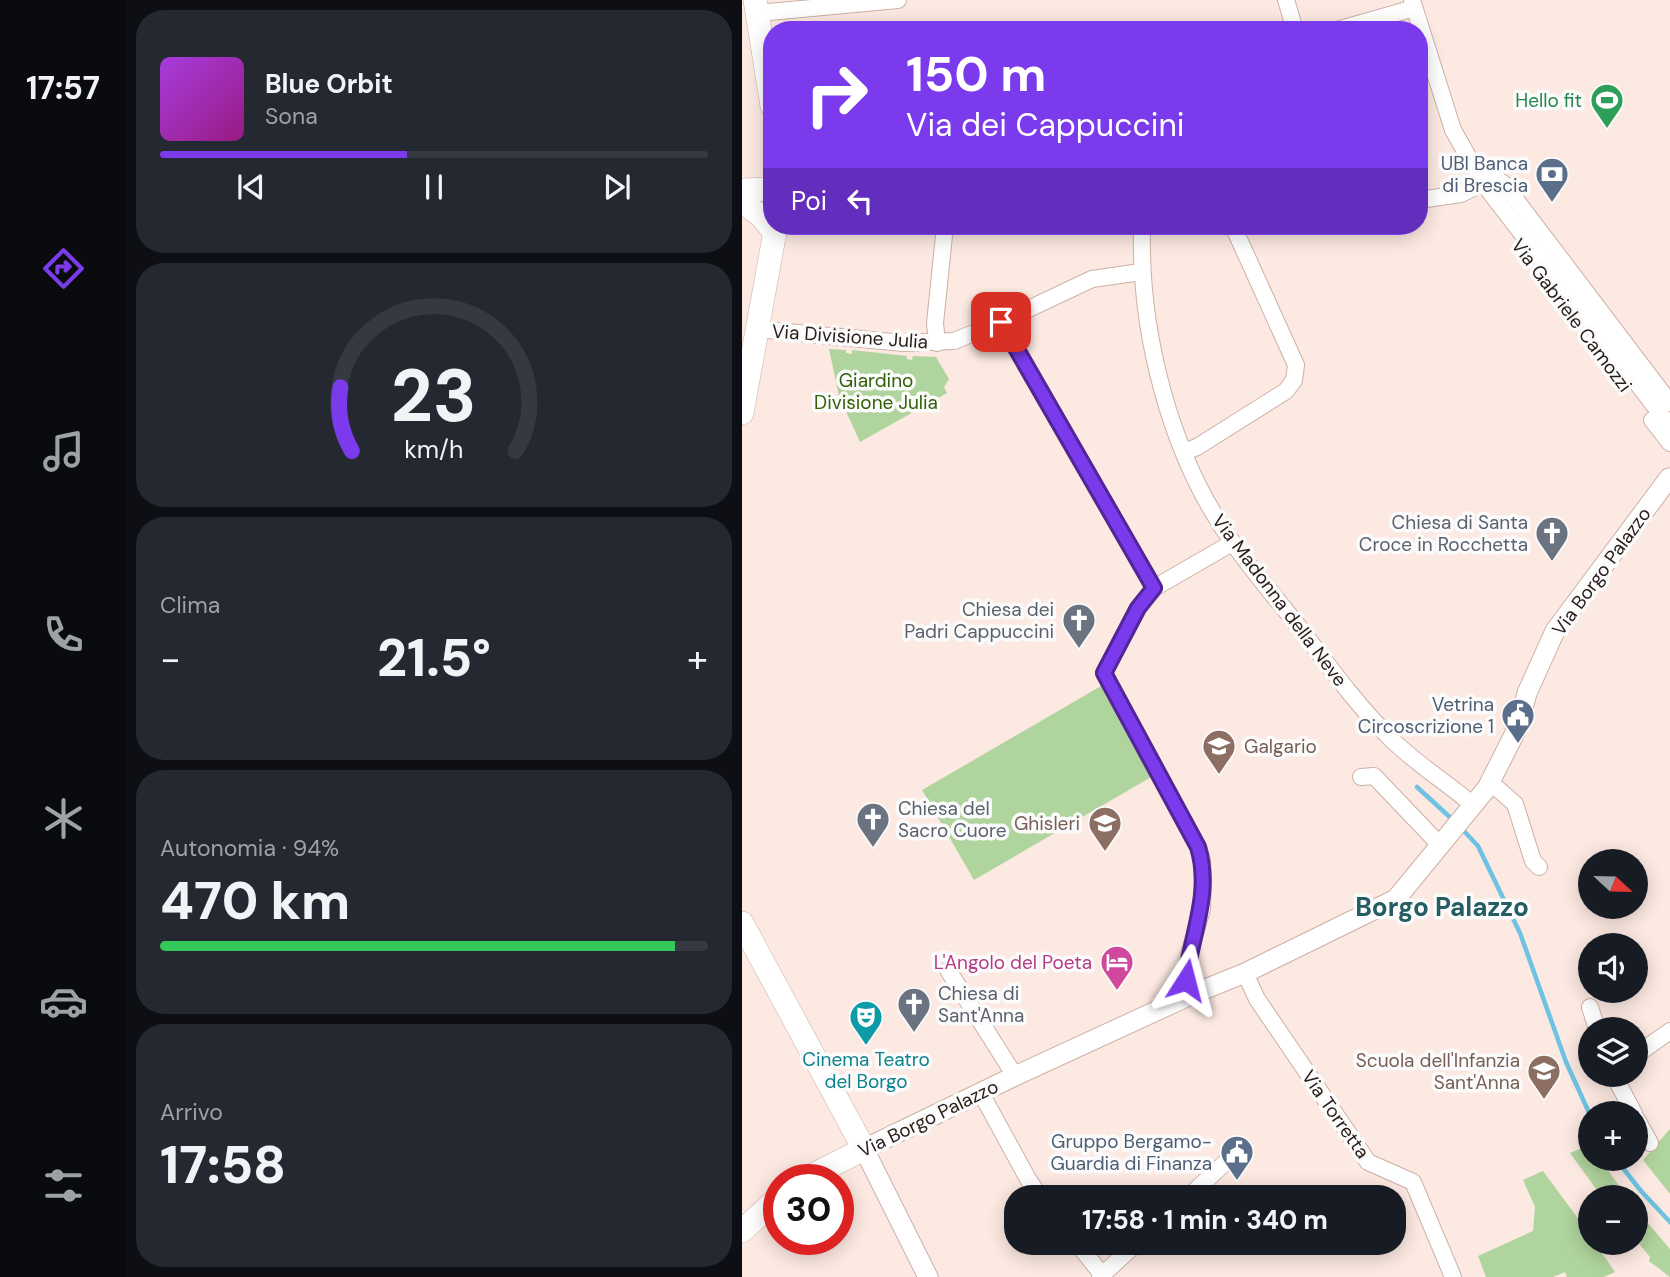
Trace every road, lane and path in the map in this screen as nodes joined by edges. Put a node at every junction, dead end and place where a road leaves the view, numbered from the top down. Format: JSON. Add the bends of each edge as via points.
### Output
{"nodes":[{"id":1,"x":898,"y":0,"type":"edge"},
{"id":2,"x":1286,"y":0,"type":"edge"},
{"id":3,"x":1413,"y":4,"type":"edge"},
{"id":4,"x":757,"y":7,"type":"edge"},
{"id":5,"x":1292,"y":21,"type":"edge"},
{"id":6,"x":1363,"y":21,"type":"edge"},
{"id":7,"x":1418,"y":21,"type":"edge"},
{"id":8,"x":763,"y":47,"type":"edge"},
{"id":9,"x":1428,"y":53,"type":"edge"},
{"id":10,"x":1469,"y":159,"type":"junction"},
{"id":11,"x":1483,"y":183,"type":"junction"},
{"id":12,"x":1504,"y":184,"type":"junction"},
{"id":13,"x":763,"y":189,"type":"edge"},
{"id":14,"x":742,"y":190,"type":"edge"},
{"id":15,"x":1428,"y":199,"type":"edge"},
{"id":16,"x":742,"y":202,"type":"edge"},
{"id":17,"x":763,"y":218,"type":"edge"},
{"id":18,"x":1528,"y":218,"type":"junction"},
{"id":19,"x":774,"y":235,"type":"edge"},
{"id":20,"x":944,"y":235,"type":"edge"},
{"id":21,"x":1142,"y":235,"type":"edge"},
{"id":22,"x":1237,"y":235,"type":"edge"},
{"id":23,"x":1141,"y":272,"type":"junction"},
{"id":24,"x":1001,"y":322,"type":"junction"},
{"id":25,"x":756,"y":329,"type":"junction"},
{"id":26,"x":937,"y":342,"type":"junction"},
{"id":27,"x":1670,"y":403,"type":"edge"},
{"id":28,"x":742,"y":413,"type":"edge"},
{"id":29,"x":1670,"y":426,"type":"edge"},
{"id":30,"x":1670,"y":443,"type":"edge"},
{"id":31,"x":1185,"y":452,"type":"junction"},
{"id":32,"x":1669,"y":477,"type":"edge"},
{"id":33,"x":1232,"y":543,"type":"junction"},
{"id":34,"x":1154,"y":588,"type":"junction"},
{"id":35,"x":1361,"y":777,"type":"dead end"},
{"id":36,"x":1490,"y":782,"type":"junction"},
{"id":37,"x":1471,"y":807,"type":"junction"},
{"id":38,"x":1442,"y":841,"type":"junction"},
{"id":39,"x":1539,"y":867,"type":"dead end"},
{"id":40,"x":742,"y":923,"type":"edge"},
{"id":41,"x":948,"y":970,"type":"dead end"},
{"id":42,"x":1245,"y":974,"type":"junction"},
{"id":43,"x":1193,"y":994,"type":"junction"},
{"id":44,"x":1590,"y":1007,"type":"dead end"},
{"id":45,"x":1593,"y":1017,"type":"edge"},
{"id":46,"x":1670,"y":1031,"type":"edge"},
{"id":47,"x":1648,"y":1047,"type":"edge"},
{"id":48,"x":1015,"y":1076,"type":"junction"},
{"id":49,"x":981,"y":1093,"type":"junction"},
{"id":50,"x":1648,"y":1139,"type":"edge"},
{"id":51,"x":1650,"y":1143,"type":"dead end"},
{"id":52,"x":864,"y":1149,"type":"junction"},
{"id":53,"x":1240,"y":1150,"type":"dead end"},
{"id":54,"x":834,"y":1164,"type":"edge"},
{"id":55,"x":1032,"y":1185,"type":"edge"},
{"id":56,"x":1201,"y":1185,"type":"edge"},
{"id":57,"x":763,"y":1212,"type":"edge"},
{"id":58,"x":742,"y":1231,"type":"edge"},
{"id":59,"x":1086,"y":1255,"type":"edge"},
{"id":60,"x":1124,"y":1255,"type":"edge"},
{"id":61,"x":1102,"y":1276,"type":"edge"},
{"id":62,"x":928,"y":1277,"type":"edge"},
{"id":63,"x":1453,"y":1277,"type":"edge"}],
"edges":[{"from":1,"to":4,"type":"street"},
{"from":2,"to":5,"type":"street"},
{"from":3,"to":6,"type":"street"},
{"from":3,"to":7,"type":"street","name":"Via Gabriele Camozzi"},
{"from":4,"to":8,"type":"main road"},
{"from":9,"to":10,"type":"street","name":"Via Gabriele Camozzi","via":[[1453,130]]},
{"from":10,"to":11,"type":"street","name":"Via Gabriele Camozzi"},
{"from":10,"to":12,"type":"street","name":"Via Gabriele Camozzi"},
{"from":11,"to":12,"type":"street"},
{"from":11,"to":15,"type":"street","via":[[1461,194]]},
{"from":11,"to":18,"type":"street","name":"Via Gabriele Camozzi"},
{"from":11,"to":30,"type":"street","name":"Via Gabriele Camozzi","via":[[1487,203]]},
{"from":12,"to":18,"type":"street","name":"Via Gabriele Camozzi"},
{"from":13,"to":14,"type":"main road"},
{"from":16,"to":17,"type":"main road"},
{"from":18,"to":27,"type":"street","name":"Via Gabriele Camozzi"},
{"from":18,"to":29,"type":"street","name":"Via Gabriele Camozzi"},
{"from":19,"to":25,"type":"main road"},
{"from":20,"to":26,"type":"street"},
{"from":21,"to":23,"type":"street","name":"Via Madonna della Neve"},
{"from":22,"to":31,"type":"street","via":[[1296,365],[1294,380],[1286,391]]},
{"from":23,"to":24,"type":"street","name":"Via Divisione Julia","via":[[1092,279]]},
{"from":23,"to":31,"type":"street","name":"Via Madonna della Neve","via":[[1157,374]]},
{"from":24,"to":26,"type":"street","name":"Via Divisione Julia","via":[[954,341]]},
{"from":24,"to":34,"type":"street"},
{"from":25,"to":26,"type":"street","name":"Via Divisione Julia"},
{"from":25,"to":28,"type":"main road"},
{"from":31,"to":33,"type":"street","name":"Via Madonna della Neve"},
{"from":32,"to":36,"type":"street","name":"Via Borgo Palazzo","via":[[1555,631],[1527,693],[1514,736]]},
{"from":33,"to":34,"type":"street"},
{"from":33,"to":37,"type":"street","name":"Via Madonna della Neve","via":[[1390,739]]},
{"from":34,"to":43,"type":"street","via":[[1138,608],[1104,673],[1202,860],[1202,909],[1186,980]]},
{"from":35,"to":38,"type":"street","via":[[1374,776]]},
{"from":36,"to":37,"type":"street","name":"Via Borgo Palazzo"},
{"from":36,"to":39,"type":"street","via":[[1516,804],[1533,861]]},
{"from":37,"to":38,"type":"street","name":"Via Borgo Palazzo"},
{"from":38,"to":42,"type":"street","name":"Via Borgo Palazzo","via":[[1396,899]]},
{"from":40,"to":52,"type":"main road"},
{"from":41,"to":48,"type":"street","name":"Via Borgo Palazzo"},
{"from":42,"to":43,"type":"street","name":"Via Borgo Palazzo"},
{"from":42,"to":63,"type":"street","name":"Via Torretta","via":[[1257,999],[1368,1162],[1413,1182]]},
{"from":43,"to":48,"type":"street","name":"Via Borgo Palazzo"},
{"from":44,"to":45,"type":"street"},
{"from":46,"to":47,"type":"street"},
{"from":48,"to":49,"type":"street","name":"Via Borgo Palazzo"},
{"from":49,"to":52,"type":"street","name":"Via Borgo Palazzo"},
{"from":49,"to":55,"type":"street"},
{"from":50,"to":51,"type":"street"},
{"from":52,"to":54,"type":"main road","name":"Via Borgo Palazzo"},
{"from":52,"to":62,"type":"street"},
{"from":53,"to":56,"type":"street"},
{"from":57,"to":58,"type":"main road"},
{"from":59,"to":61,"type":"street"},
{"from":60,"to":61,"type":"street"}]}
